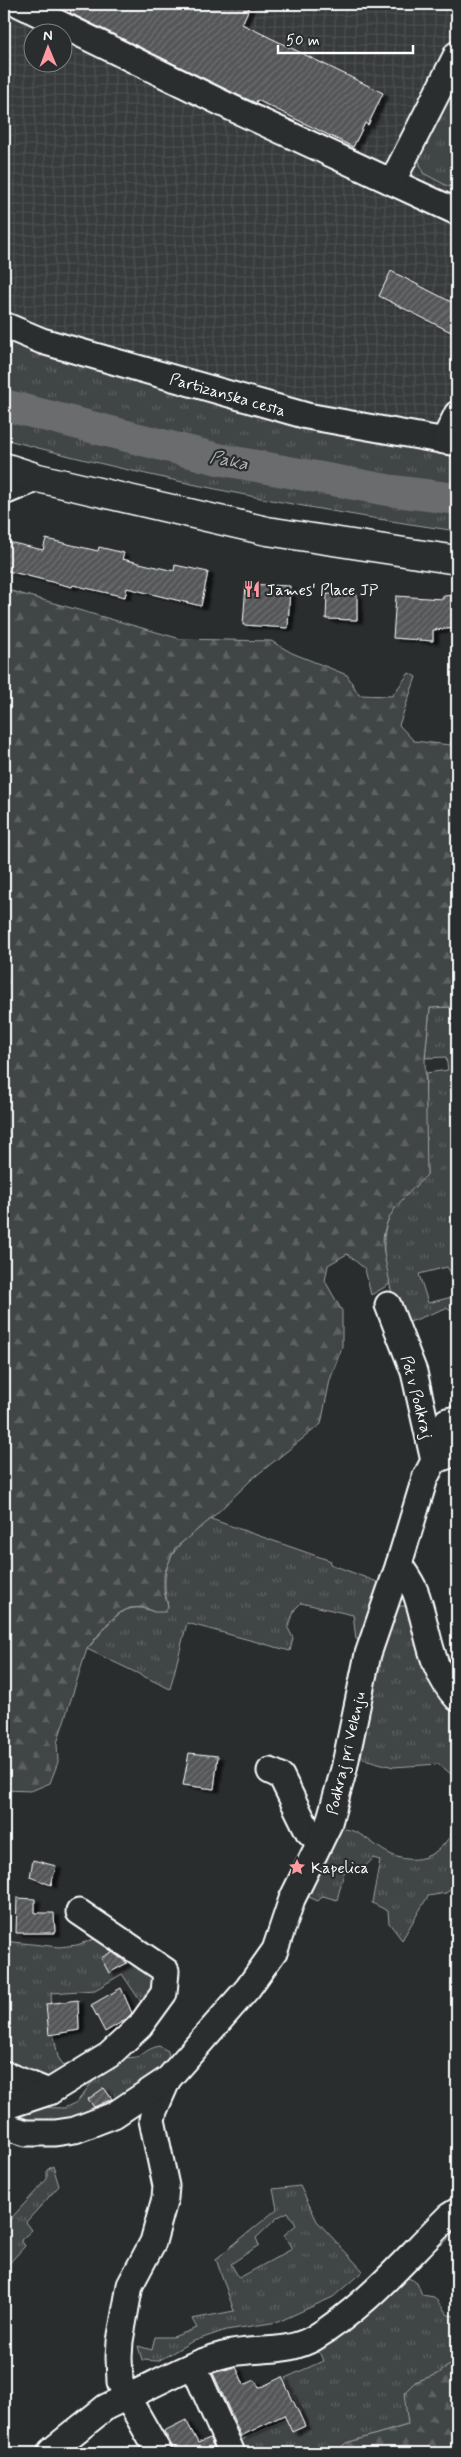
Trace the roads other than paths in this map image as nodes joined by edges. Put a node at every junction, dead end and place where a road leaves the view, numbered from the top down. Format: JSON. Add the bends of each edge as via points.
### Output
{"nodes":[{"id":1,"x":19,"y":4,"type":"edge"},
{"id":2,"x":457,"y":54,"type":"edge"},
{"id":3,"x":392,"y":182,"type":"junction"},
{"id":4,"x":457,"y":212,"type":"edge"},
{"id":5,"x":4,"y":325,"type":"edge"},
{"id":6,"x":457,"y":414,"type":"edge"},
{"id":7,"x":450,"y":442,"type":"edge"},
{"id":8,"x":4,"y":468,"type":"edge"},
{"id":9,"x":38,"y":478,"type":"junction"},
{"id":10,"x":4,"y":492,"type":"edge"},
{"id":11,"x":457,"y":560,"type":"edge"},
{"id":12,"x":388,"y":1305,"type":"dead end"},
{"id":13,"x":457,"y":1420,"type":"edge"},
{"id":14,"x":457,"y":1452,"type":"edge"},
{"id":15,"x":434,"y":1461,"type":"junction"},
{"id":16,"x":399,"y":1564,"type":"junction"},
{"id":17,"x":457,"y":1698,"type":"edge"},
{"id":18,"x":270,"y":1771,"type":"dead end"},
{"id":19,"x":320,"y":1842,"type":"junction"},
{"id":20,"x":79,"y":1912,"type":"dead end"},
{"id":21,"x":4,"y":2074,"type":"edge"},
{"id":22,"x":168,"y":2079,"type":"junction"},
{"id":23,"x":49,"y":2092,"type":"junction"},
{"id":24,"x":4,"y":2107,"type":"edge"},
{"id":25,"x":110,"y":2116,"type":"junction"},
{"id":26,"x":4,"y":2126,"type":"edge"},
{"id":27,"x":153,"y":2129,"type":"junction"},
{"id":28,"x":457,"y":2212,"type":"edge"},
{"id":29,"x":194,"y":2366,"type":"junction"},
{"id":30,"x":127,"y":2397,"type":"junction"},
{"id":31,"x":51,"y":2451,"type":"dead end"},
{"id":32,"x":159,"y":2453,"type":"edge"},
{"id":33,"x":232,"y":2453,"type":"edge"}],
"edges":[{"from":1,"to":3,"type":"street"},
{"from":2,"to":3,"type":"street"},
{"from":3,"to":4,"type":"street"},
{"from":5,"to":7,"type":"street","name":"Partizanska cesta","via":[[42,341],[307,416]]},
{"from":6,"to":7,"type":"street"},
{"from":8,"to":9,"type":"main road"},
{"from":9,"to":10,"type":"street"},
{"from":9,"to":11,"type":"main road","via":[[267,531]]},
{"from":12,"to":15,"type":"street","name":"Pot v Podkraj","via":[[414,1372]]},
{"from":13,"to":15,"type":"street","name":"Podkraj pri Velenju","via":[[447,1421]]},
{"from":14,"to":15,"type":"street"},
{"from":15,"to":16,"type":"street","name":"Podkraj pri Velenju","via":[[425,1478]]},
{"from":16,"to":17,"type":"street","via":[[414,1590],[433,1659],[447,1687]]},
{"from":16,"to":19,"type":"street","name":"Podkraj pri Velenju","via":[[368,1654],[344,1769],[328,1826]]},
{"from":18,"to":19,"type":"street","via":[[281,1776],[308,1831]]},
{"from":19,"to":22,"type":"street","name":"Podkraj pri Velenju","via":[[292,1900],[275,1950],[248,1988]]},
{"from":20,"to":23,"type":"street","via":[[166,1971],[164,1993],[140,2026],[109,2055]]},
{"from":21,"to":23,"type":"street"},
{"from":22,"to":25,"type":"street","name":"Podkraj pri Velenju"},
{"from":22,"to":27,"type":"street","name":"Podkraj pri Velenju","via":[[154,2111]]},
{"from":23,"to":24,"type":"street"},
{"from":25,"to":26,"type":"street","name":"Podkraj pri Velenju","via":[[75,2130],[55,2133],[26,2133]]},
{"from":25,"to":27,"type":"street","via":[[141,2122]]},
{"from":27,"to":30,"type":"street","name":"Podkraj pri Velenju","via":[[166,2186],[165,2198],[153,2242],[130,2285],[119,2357],[120,2382]]},
{"from":28,"to":29,"type":"street","via":[[365,2300],[314,2338],[294,2346],[233,2353]]},
{"from":29,"to":30,"type":"street"},
{"from":29,"to":33,"type":"street"},
{"from":30,"to":31,"type":"street","via":[[106,2407]]},
{"from":30,"to":32,"type":"street","name":"Podkraj pri Velenju"}]}
